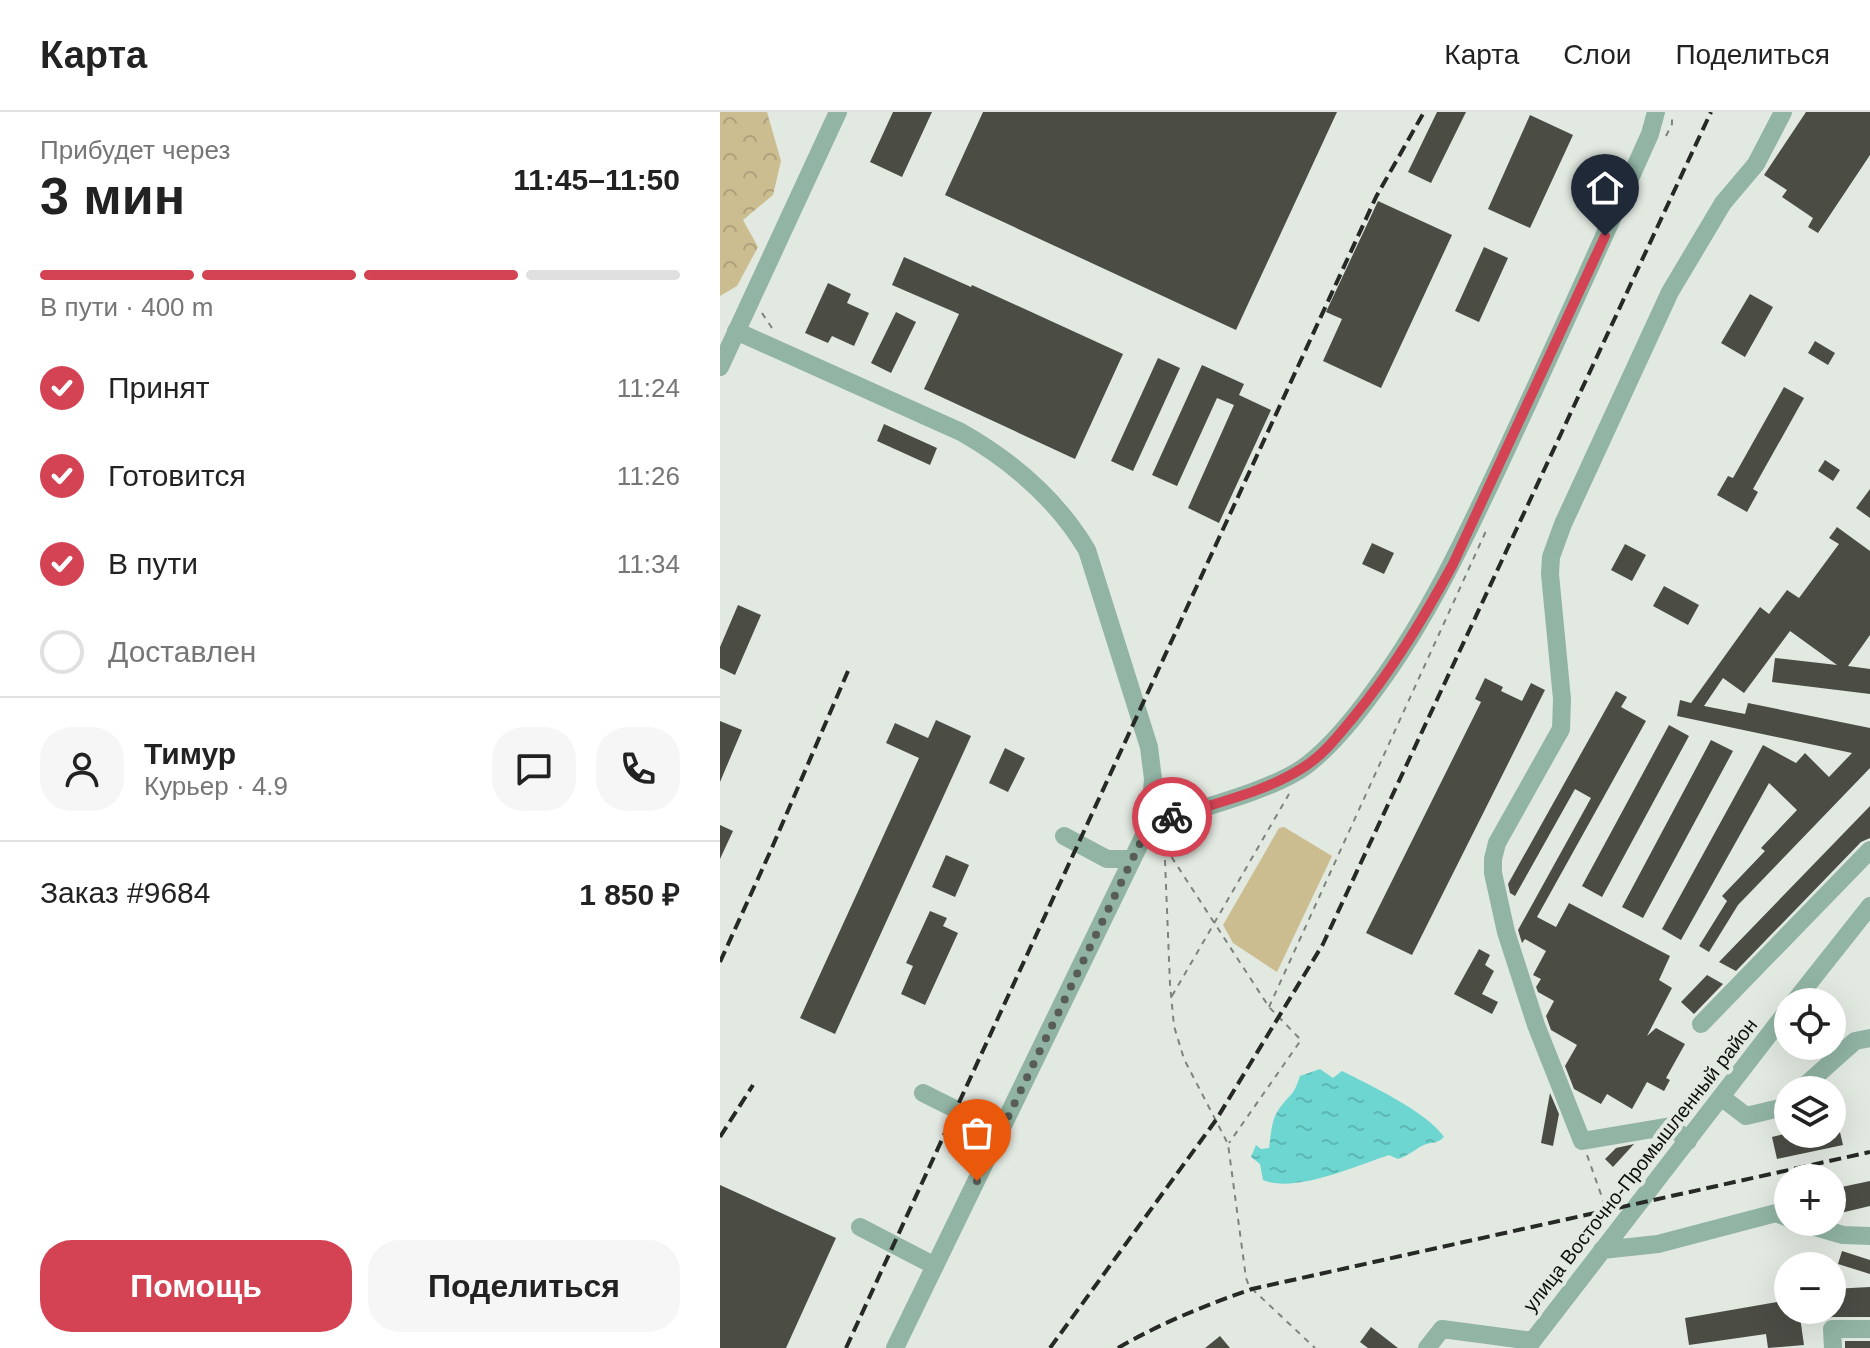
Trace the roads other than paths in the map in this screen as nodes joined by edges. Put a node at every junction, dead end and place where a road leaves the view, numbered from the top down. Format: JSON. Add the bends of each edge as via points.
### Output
{"nodes":[{"id":1,"x":838,"y":112,"type":"edge"},
{"id":2,"x":1656,"y":112,"type":"edge"},
{"id":3,"x":1783,"y":112,"type":"edge"},
{"id":4,"x":736,"y":331,"type":"junction"},
{"id":5,"x":720,"y":367,"type":"edge"},
{"id":6,"x":1156,"y":822,"type":"junction"},
{"id":7,"x":1064,"y":836,"type":"dead end"},
{"id":8,"x":1870,"y":850,"type":"edge"},
{"id":9,"x":1132,"y":859,"type":"junction"},
{"id":10,"x":1870,"y":906,"type":"edge"},
{"id":11,"x":1805,"y":988,"type":"edge"},
{"id":12,"x":1701,"y":1024,"type":"dead end"},
{"id":13,"x":1774,"y":1028,"type":"edge"},
{"id":14,"x":1870,"y":1038,"type":"edge"},
{"id":15,"x":1816,"y":1076,"type":"edge"},
{"id":16,"x":923,"y":1093,"type":"dead end"},
{"id":17,"x":1721,"y":1097,"type":"junction"},
{"id":18,"x":1774,"y":1109,"type":"edge"},
{"id":19,"x":1001,"y":1132,"type":"junction"},
{"id":20,"x":1688,"y":1141,"type":"junction"},
{"id":21,"x":1774,"y":1214,"type":"edge"},
{"id":22,"x":860,"y":1227,"type":"dead end"},
{"id":23,"x":1846,"y":1235,"type":"edge"},
{"id":24,"x":1870,"y":1236,"type":"edge"},
{"id":25,"x":1602,"y":1250,"type":"junction"},
{"id":26,"x":935,"y":1266,"type":"junction"},
{"id":27,"x":1870,"y":1329,"type":"edge"},
{"id":28,"x":1529,"y":1345,"type":"edge"},
{"id":29,"x":895,"y":1348,"type":"edge"},
{"id":30,"x":1427,"y":1348,"type":"edge"},
{"id":31,"x":1833,"y":1348,"type":"edge"}],
"edges":[{"from":1,"to":4,"type":"street"},
{"from":2,"to":6,"type":"street","via":[[1571,312],[1453,564],[1396,662],[1337,738],[1306,766],[1272,784]]},
{"from":3,"to":20,"type":"street","via":[[1756,164],[1723,203],[1670,292],[1563,524],[1550,574],[1561,729],[1493,859],[1506,932],[1582,1141],[1671,1126]]},
{"from":4,"to":5,"type":"street"},
{"from":4,"to":6,"type":"street","via":[[961,432],[1019,472],[1071,523],[1087,550],[1149,747]]},
{"from":6,"to":9,"type":"street"},
{"from":7,"to":9,"type":"street","via":[[1107,859]]},
{"from":8,"to":12,"type":"street"},
{"from":9,"to":19,"type":"street"},
{"from":10,"to":11,"type":"street"},
{"from":13,"to":17,"type":"street","name":"улица Восточно-Промышленный район"},
{"from":14,"to":15,"type":"street","via":[[1855,1041]]},
{"from":16,"to":19,"type":"street"},
{"from":17,"to":18,"type":"street","via":[[1746,1116]]},
{"from":17,"to":20,"type":"street","name":"улица Восточно-Промышленный район"},
{"from":19,"to":26,"type":"street"},
{"from":20,"to":25,"type":"street","name":"улица Восточно-Промышленный район"},
{"from":21,"to":25,"type":"street","via":[[1658,1244]]},
{"from":22,"to":26,"type":"street"},
{"from":23,"to":24,"type":"street"},
{"from":25,"to":28,"type":"street","name":"улица Восточно-Промышленный район"},
{"from":26,"to":29,"type":"street"},
{"from":27,"to":31,"type":"street","via":[[1832,1329]]},
{"from":28,"to":30,"type":"street","via":[[1442,1329]]}]}
